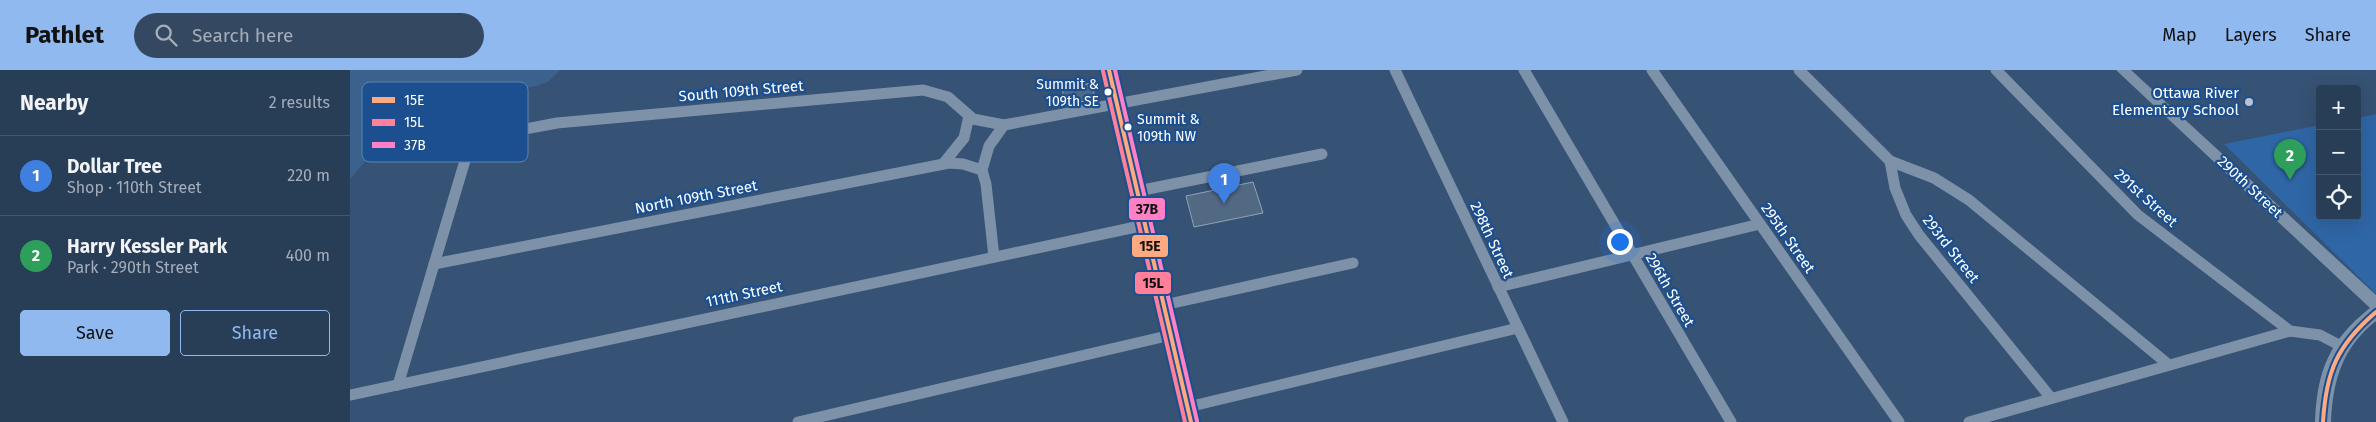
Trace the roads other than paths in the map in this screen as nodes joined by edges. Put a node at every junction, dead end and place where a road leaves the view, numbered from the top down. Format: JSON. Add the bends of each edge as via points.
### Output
{"nodes":[{"id":1,"x":1110,"y":70,"type":"edge"},
{"id":2,"x":1297,"y":70,"type":"edge"},
{"id":3,"x":1395,"y":70,"type":"edge"},
{"id":4,"x":1524,"y":70,"type":"edge"},
{"id":5,"x":1652,"y":70,"type":"edge"},
{"id":6,"x":1799,"y":70,"type":"edge"},
{"id":7,"x":1996,"y":70,"type":"edge"},
{"id":8,"x":2123,"y":70,"type":"edge"},
{"id":9,"x":1118,"y":105,"type":"junction"},
{"id":10,"x":969,"y":116,"type":"junction"},
{"id":11,"x":1004,"y":125,"type":"junction"},
{"id":12,"x":528,"y":128,"type":"edge"},
{"id":13,"x":1322,"y":154,"type":"dead end"},
{"id":14,"x":1890,"y":161,"type":"junction"},
{"id":15,"x":465,"y":162,"type":"edge"},
{"id":16,"x":943,"y":164,"type":"junction"},
{"id":17,"x":982,"y":170,"type":"junction"},
{"id":18,"x":1138,"y":191,"type":"junction"},
{"id":19,"x":1760,"y":224,"type":"junction"},
{"id":20,"x":1145,"y":225,"type":"junction"},
{"id":21,"x":1632,"y":255,"type":"junction"},
{"id":22,"x":994,"y":257,"type":"junction"},
{"id":23,"x":1353,"y":263,"type":"dead end"},
{"id":24,"x":434,"y":264,"type":"junction"},
{"id":25,"x":1498,"y":287,"type":"junction"},
{"id":26,"x":2376,"y":304,"type":"edge"},
{"id":27,"x":1164,"y":305,"type":"junction"},
{"id":28,"x":2376,"y":312,"type":"edge"},
{"id":29,"x":1518,"y":328,"type":"junction"},
{"id":30,"x":2290,"y":331,"type":"junction"},
{"id":31,"x":1171,"y":335,"type":"junction"},
{"id":32,"x":2341,"y":346,"type":"junction"},
{"id":33,"x":2169,"y":366,"type":"junction"},
{"id":34,"x":398,"y":385,"type":"junction"},
{"id":35,"x":350,"y":395,"type":"edge"},
{"id":36,"x":2051,"y":398,"type":"junction"},
{"id":37,"x":1190,"y":415,"type":"edge"},
{"id":38,"x":798,"y":422,"type":"edge"},
{"id":39,"x":1563,"y":422,"type":"edge"},
{"id":40,"x":1731,"y":422,"type":"edge"},
{"id":41,"x":1899,"y":422,"type":"edge"},
{"id":42,"x":1969,"y":422,"type":"edge"},
{"id":43,"x":2323,"y":422,"type":"edge"}],
"edges":[{"from":1,"to":9,"type":"main road"},
{"from":2,"to":9,"type":"street","name":"South 109th Street"},
{"from":3,"to":25,"type":"street","name":"298th Street"},
{"from":4,"to":21,"type":"street","name":"296th Street"},
{"from":5,"to":19,"type":"street","name":"295th Street"},
{"from":6,"to":14,"type":"street"},
{"from":7,"to":30,"type":"street","name":"291st Street","via":[[2138,215]]},
{"from":8,"to":26,"type":"street","name":"290th Street"},
{"from":9,"to":11,"type":"street","name":"South 109th Street"},
{"from":9,"to":18,"type":"main road"},
{"from":10,"to":11,"type":"street","name":"South 109th Street","via":[[973,120]]},
{"from":10,"to":12,"type":"street","name":"South 109th Street","via":[[948,98],[923,90],[557,123]]},
{"from":10,"to":16,"type":"street","via":[[964,138]]},
{"from":11,"to":17,"type":"street","via":[[988,146]]},
{"from":13,"to":18,"type":"street"},
{"from":14,"to":33,"type":"street","via":[[1934,178],[1969,200]]},
{"from":14,"to":36,"type":"street","name":"293rd Street","via":[[1895,188],[1906,216]]},
{"from":15,"to":24,"type":"street"},
{"from":16,"to":17,"type":"street","name":"North 109th Street","via":[[963,164]]},
{"from":16,"to":24,"type":"street","name":"North 109th Street"},
{"from":17,"to":22,"type":"street"},
{"from":18,"to":20,"type":"main road"},
{"from":19,"to":21,"type":"street"},
{"from":19,"to":41,"type":"street","name":"295th Street"},
{"from":20,"to":22,"type":"street","name":"111th Street"},
{"from":20,"to":27,"type":"main road"},
{"from":21,"to":25,"type":"street"},
{"from":21,"to":40,"type":"street","name":"296th Street"},
{"from":22,"to":34,"type":"street","name":"111th Street"},
{"from":23,"to":27,"type":"street"},
{"from":24,"to":34,"type":"street"},
{"from":25,"to":29,"type":"street","name":"298th Street"},
{"from":27,"to":31,"type":"main road"},
{"from":28,"to":32,"type":"street"},
{"from":29,"to":37,"type":"street"},
{"from":29,"to":39,"type":"street","name":"298th Street"},
{"from":30,"to":32,"type":"street","via":[[2320,336]]},
{"from":30,"to":33,"type":"street"},
{"from":31,"to":37,"type":"main road"},
{"from":31,"to":38,"type":"street"},
{"from":32,"to":43,"type":"street","via":[[2325,382]]},
{"from":33,"to":36,"type":"street"},
{"from":34,"to":35,"type":"street","name":"111th Street"},
{"from":36,"to":42,"type":"street"}]}
